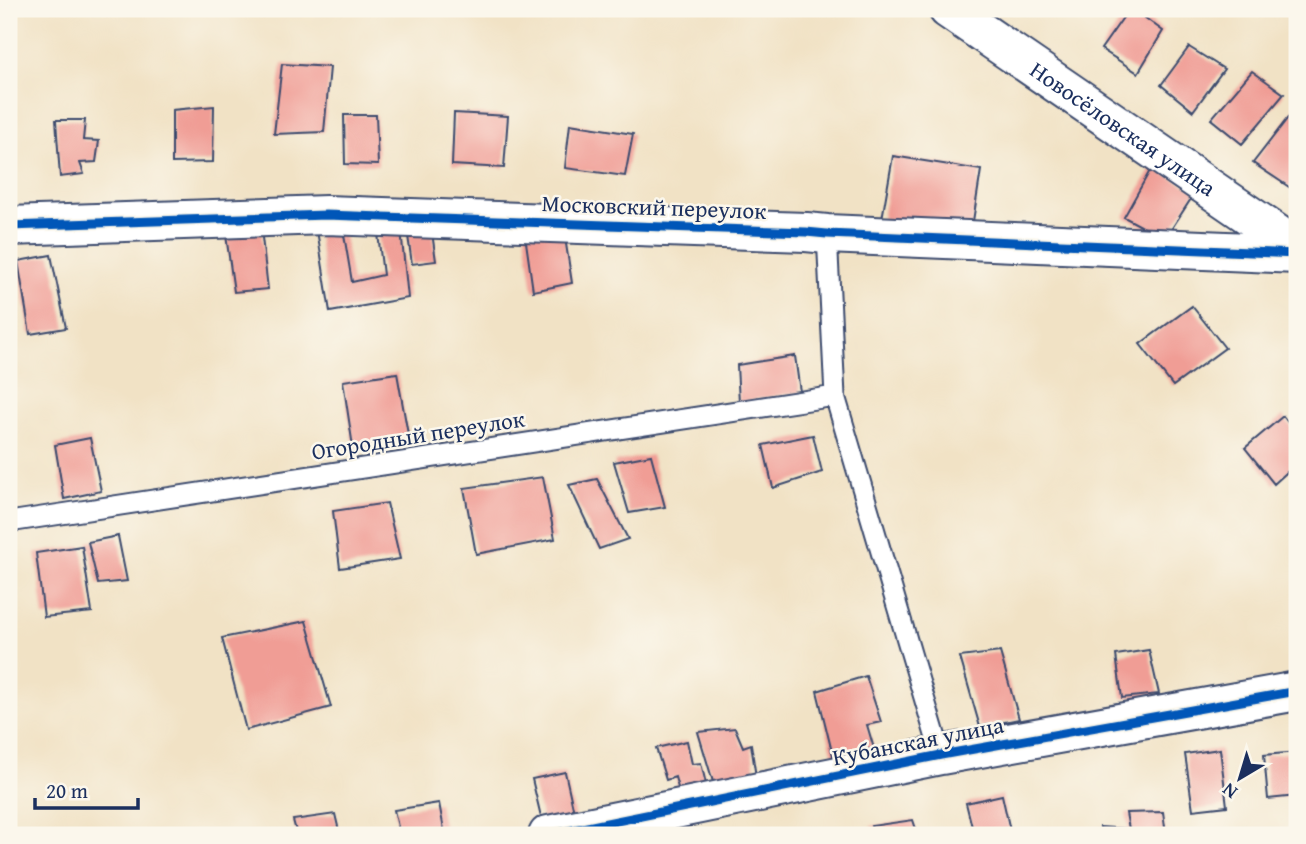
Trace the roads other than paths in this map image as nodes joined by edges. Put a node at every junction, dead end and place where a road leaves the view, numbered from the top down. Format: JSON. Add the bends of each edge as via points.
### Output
{"nodes":[{"id":1,"x":948,"y":9,"type":"edge"},
{"id":2,"x":9,"y":226,"type":"edge"},
{"id":3,"x":827,"y":234,"type":"junction"},
{"id":4,"x":1297,"y":248,"type":"edge"},
{"id":5,"x":1297,"y":254,"type":"edge"},
{"id":6,"x":835,"y":396,"type":"junction"},
{"id":7,"x":9,"y":522,"type":"edge"},
{"id":8,"x":1297,"y":691,"type":"edge"},
{"id":9,"x":941,"y":755,"type":"junction"},
{"id":10,"x":548,"y":835,"type":"edge"}],
"edges":[{"from":1,"to":4,"type":"street","name":"Новосёловская улица"},
{"from":2,"to":3,"type":"street","name":"Московский переулок","via":[[326,215]]},
{"from":3,"to":5,"type":"street","name":"Московский переулок"},
{"from":3,"to":6,"type":"lane"},
{"from":6,"to":7,"type":"lane","name":"Огородный переулок"},
{"from":6,"to":9,"type":"lane"},
{"from":8,"to":9,"type":"street","name":"Кубанская улица"},
{"from":9,"to":10,"type":"street","name":"Кубанская улица"}]}
